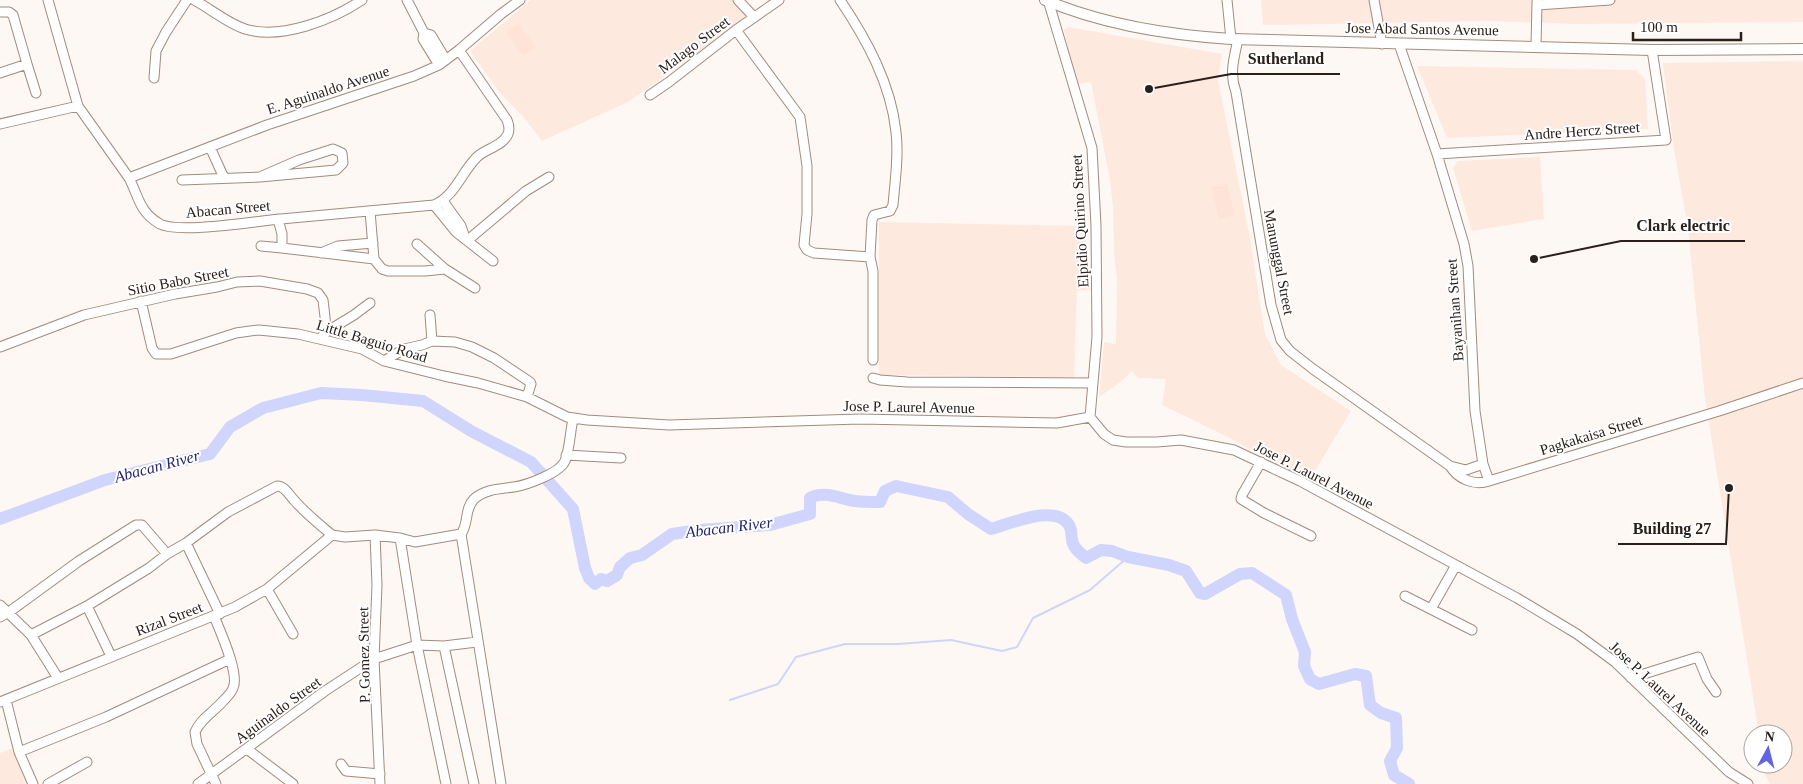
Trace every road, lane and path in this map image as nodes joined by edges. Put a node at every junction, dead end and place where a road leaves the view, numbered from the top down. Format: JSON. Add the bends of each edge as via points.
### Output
{"nodes":[{"id":1,"x":48,"y":0,"type":"edge"},
{"id":2,"x":187,"y":0,"type":"edge"},
{"id":3,"x":194,"y":0,"type":"edge"},
{"id":4,"x":362,"y":0,"type":"edge"},
{"id":5,"x":407,"y":0,"type":"edge"},
{"id":6,"x":520,"y":0,"type":"edge"},
{"id":7,"x":738,"y":0,"type":"edge"},
{"id":8,"x":779,"y":0,"type":"edge"},
{"id":9,"x":840,"y":0,"type":"edge"},
{"id":10,"x":1047,"y":0,"type":"edge"},
{"id":11,"x":1227,"y":0,"type":"edge"},
{"id":12,"x":1374,"y":0,"type":"edge"},
{"id":13,"x":1610,"y":0,"type":"edge"},
{"id":14,"x":1537,"y":3,"type":"edge"},
{"id":15,"x":0,"y":12,"type":"edge"},
{"id":16,"x":754,"y":17,"type":"junction"},
{"id":17,"x":736,"y":30,"type":"junction"},
{"id":18,"x":1234,"y":39,"type":"junction"},
{"id":19,"x":1382,"y":44,"type":"junction"},
{"id":20,"x":1400,"y":44,"type":"junction"},
{"id":21,"x":1536,"y":46,"type":"junction"},
{"id":22,"x":1803,"y":49,"type":"edge"},
{"id":23,"x":459,"y":50,"type":"junction"},
{"id":24,"x":1652,"y":50,"type":"junction"},
{"id":25,"x":442,"y":62,"type":"junction"},
{"id":26,"x":27,"y":64,"type":"junction"},
{"id":27,"x":0,"y":73,"type":"edge"},
{"id":28,"x":154,"y":78,"type":"dead end"},
{"id":29,"x":36,"y":93,"type":"dead end"},
{"id":30,"x":650,"y":95,"type":"dead end"},
{"id":31,"x":78,"y":106,"type":"junction"},
{"id":32,"x":0,"y":124,"type":"edge"},
{"id":33,"x":210,"y":147,"type":"junction"},
{"id":34,"x":1437,"y":154,"type":"junction"},
{"id":35,"x":299,"y":160,"type":"junction"},
{"id":36,"x":305,"y":174,"type":"junction"},
{"id":37,"x":549,"y":176,"type":"dead end"},
{"id":38,"x":260,"y":177,"type":"junction"},
{"id":39,"x":129,"y":178,"type":"junction"},
{"id":40,"x":224,"y":178,"type":"junction"},
{"id":41,"x":182,"y":180,"type":"dead end"},
{"id":42,"x":443,"y":201,"type":"junction"},
{"id":43,"x":434,"y":205,"type":"junction"},
{"id":44,"x":370,"y":211,"type":"junction"},
{"id":45,"x":278,"y":219,"type":"junction"},
{"id":46,"x":466,"y":239,"type":"junction"},
{"id":47,"x":373,"y":243,"type":"junction"},
{"id":48,"x":417,"y":244,"type":"dead end"},
{"id":49,"x":261,"y":246,"type":"dead end"},
{"id":50,"x":282,"y":248,"type":"junction"},
{"id":51,"x":321,"y":253,"type":"junction"},
{"id":52,"x":870,"y":257,"type":"junction"},
{"id":53,"x":374,"y":259,"type":"junction"},
{"id":54,"x":493,"y":261,"type":"dead end"},
{"id":55,"x":445,"y":269,"type":"junction"},
{"id":56,"x":475,"y":288,"type":"dead end"},
{"id":57,"x":141,"y":301,"type":"junction"},
{"id":58,"x":370,"y":303,"type":"dead end"},
{"id":59,"x":430,"y":315,"type":"dead end"},
{"id":60,"x":323,"y":335,"type":"junction"},
{"id":61,"x":432,"y":341,"type":"junction"},
{"id":62,"x":0,"y":347,"type":"edge"},
{"id":63,"x":874,"y":360,"type":"dead end"},
{"id":64,"x":384,"y":361,"type":"junction"},
{"id":65,"x":872,"y":378,"type":"dead end"},
{"id":66,"x":1093,"y":383,"type":"junction"},
{"id":67,"x":1803,"y":383,"type":"edge"},
{"id":68,"x":527,"y":397,"type":"junction"},
{"id":69,"x":1090,"y":417,"type":"junction"},
{"id":70,"x":573,"y":419,"type":"junction"},
{"id":71,"x":566,"y":455,"type":"junction"},
{"id":72,"x":621,"y":458,"type":"dead end"},
{"id":73,"x":1261,"y":462,"type":"junction"},
{"id":74,"x":1483,"y":464,"type":"junction"},
{"id":75,"x":1450,"y":466,"type":"junction"},
{"id":76,"x":1466,"y":470,"type":"junction"},
{"id":77,"x":1468,"y":481,"type":"junction"},
{"id":78,"x":1489,"y":481,"type":"junction"},
{"id":79,"x":461,"y":534,"type":"junction"},
{"id":80,"x":332,"y":535,"type":"junction"},
{"id":81,"x":375,"y":535,"type":"junction"},
{"id":82,"x":1312,"y":536,"type":"dead end"},
{"id":83,"x":400,"y":538,"type":"junction"},
{"id":84,"x":186,"y":543,"type":"junction"},
{"id":85,"x":167,"y":554,"type":"junction"},
{"id":86,"x":1456,"y":565,"type":"junction"},
{"id":87,"x":268,"y":589,"type":"junction"},
{"id":88,"x":1405,"y":596,"type":"dead end"},
{"id":89,"x":0,"y":605,"type":"edge"},
{"id":90,"x":87,"y":606,"type":"junction"},
{"id":91,"x":1432,"y":609,"type":"junction"},
{"id":92,"x":9,"y":612,"type":"junction"},
{"id":93,"x":217,"y":615,"type":"junction"},
{"id":94,"x":0,"y":617,"type":"edge"},
{"id":95,"x":1472,"y":630,"type":"dead end"},
{"id":96,"x":293,"y":634,"type":"dead end"},
{"id":97,"x":31,"y":635,"type":"junction"},
{"id":98,"x":477,"y":642,"type":"junction"},
{"id":99,"x":418,"y":645,"type":"junction"},
{"id":100,"x":444,"y":646,"type":"junction"},
{"id":101,"x":111,"y":656,"type":"junction"},
{"id":102,"x":230,"y":659,"type":"junction"},
{"id":103,"x":374,"y":659,"type":"junction"},
{"id":104,"x":58,"y":678,"type":"junction"},
{"id":105,"x":1631,"y":678,"type":"junction"},
{"id":106,"x":1716,"y":692,"type":"dead end"},
{"id":107,"x":3,"y":701,"type":"edge"},
{"id":108,"x":247,"y":749,"type":"junction"},
{"id":109,"x":20,"y":752,"type":"junction"},
{"id":110,"x":87,"y":762,"type":"dead end"},
{"id":111,"x":342,"y":764,"type":"dead end"},
{"id":112,"x":380,"y":774,"type":"junction"},
{"id":113,"x":212,"y":775,"type":"junction"},
{"id":114,"x":33,"y":784,"type":"edge"},
{"id":115,"x":48,"y":784,"type":"edge"},
{"id":116,"x":198,"y":784,"type":"edge"},
{"id":117,"x":216,"y":784,"type":"edge"},
{"id":118,"x":293,"y":784,"type":"edge"},
{"id":119,"x":380,"y":784,"type":"edge"},
{"id":120,"x":446,"y":784,"type":"edge"},
{"id":121,"x":474,"y":784,"type":"edge"},
{"id":122,"x":501,"y":784,"type":"edge"},
{"id":123,"x":1748,"y":784,"type":"edge"}],
"edges":[{"from":1,"to":31,"type":"street","name":"Abacan Street"},
{"from":2,"to":28,"type":"street","via":[[156,51]]},
{"from":3,"to":4,"type":"street","via":[[244,28],[257,31],[306,26]]},
{"from":5,"to":25,"type":"street","via":[[424,33],[423,39]]},
{"from":6,"to":23,"type":"street","name":"E. Aguinaldo Avenue"},
{"from":7,"to":16,"type":"street"},
{"from":8,"to":16,"type":"street","name":"Malago Street"},
{"from":9,"to":52,"type":"street","via":[[860,28],[875,58],[888,93],[896,132],[893,205],[890,211],[874,215]]},
{"from":10,"to":18,"type":"main road","name":"Jose Abad Santos Avenue","via":[[1123,25]]},
{"from":10,"to":66,"type":"street","name":"Elpidio Quirino Street","via":[[1092,148],[1098,300]]},
{"from":11,"to":18,"type":"street","name":"Manunggal Street"},
{"from":12,"to":19,"type":"street"},
{"from":13,"to":14,"type":"street"},
{"from":14,"to":21,"type":"street"},
{"from":15,"to":26,"type":"street","via":[[13,15]]},
{"from":16,"to":17,"type":"street","name":"Malago Street"},
{"from":17,"to":30,"type":"street","name":"Malago Street"},
{"from":17,"to":52,"type":"street","via":[[800,117],[807,166],[804,245],[814,253]]},
{"from":18,"to":19,"type":"main road","name":"Jose Abad Santos Avenue"},
{"from":18,"to":75,"type":"street","name":"Manunggal Street","via":[[1232,81],[1271,305],[1281,340],[1313,369]]},
{"from":19,"to":20,"type":"main road","name":"Jose Abad Santos Avenue"},
{"from":20,"to":21,"type":"main road","name":"Jose Abad Santos Avenue"},
{"from":20,"to":34,"type":"street","name":"Bayanihan Street"},
{"from":21,"to":24,"type":"main road","name":"Jose Abad Santos Avenue"},
{"from":22,"to":24,"type":"main road","name":"Jose Abad Santos Avenue"},
{"from":23,"to":25,"type":"street","name":"E. Aguinaldo Avenue"},
{"from":23,"to":42,"type":"street","name":"Abacan Street","via":[[510,126],[504,141],[479,155]]},
{"from":24,"to":34,"type":"street","name":"Andre Hercz Street","via":[[1666,140]]},
{"from":25,"to":33,"type":"street","name":"E. Aguinaldo Avenue","via":[[406,79]]},
{"from":26,"to":27,"type":"street"},
{"from":26,"to":29,"type":"street"},
{"from":31,"to":32,"type":"street"},
{"from":31,"to":39,"type":"street","name":"Abacan Street"},
{"from":33,"to":39,"type":"street","name":"E. Aguinaldo Avenue"},
{"from":33,"to":40,"type":"street"},
{"from":34,"to":74,"type":"street","name":"Bayanihan Street","via":[[1468,266],[1475,411]]},
{"from":35,"to":36,"type":"street"},
{"from":35,"to":36,"type":"street","via":[[333,149],[343,156],[344,163],[336,170]]},
{"from":35,"to":38,"type":"street"},
{"from":36,"to":38,"type":"street"},
{"from":37,"to":46,"type":"street"},
{"from":38,"to":40,"type":"street"},
{"from":39,"to":45,"type":"street","name":"Abacan Street","via":[[147,216],[162,225],[178,228]]},
{"from":40,"to":41,"type":"street"},
{"from":42,"to":43,"type":"street","name":"Abacan Street"},
{"from":42,"to":46,"type":"street"},
{"from":43,"to":44,"type":"street","name":"Abacan Street"},
{"from":43,"to":46,"type":"street"},
{"from":44,"to":45,"type":"street","name":"Abacan Street"},
{"from":44,"to":47,"type":"street"},
{"from":45,"to":50,"type":"street"},
{"from":46,"to":54,"type":"street"},
{"from":47,"to":51,"type":"street","via":[[338,246]]},
{"from":47,"to":53,"type":"street"},
{"from":48,"to":55,"type":"street"},
{"from":49,"to":50,"type":"street"},
{"from":50,"to":51,"type":"street"},
{"from":51,"to":53,"type":"street"},
{"from":52,"to":63,"type":"street"},
{"from":53,"to":55,"type":"street","via":[[388,271]]},
{"from":55,"to":56,"type":"street"},
{"from":57,"to":60,"type":"street","name":"Sitio Babo Street","via":[[237,282],[260,281],[307,289],[318,293],[323,300]]},
{"from":57,"to":60,"type":"street","name":"Little Baguio Road","via":[[156,354],[171,354],[236,333],[259,330]]},
{"from":57,"to":62,"type":"street","name":"Sitio Babo Street","via":[[84,315]]},
{"from":58,"to":60,"type":"street"},
{"from":59,"to":61,"type":"street"},
{"from":60,"to":64,"type":"street","name":"Little Baguio Road"},
{"from":61,"to":64,"type":"street","via":[[404,349]]},
{"from":61,"to":68,"type":"street","via":[[454,342],[494,358],[530,382]]},
{"from":64,"to":68,"type":"street","name":"Little Baguio Road"},
{"from":65,"to":66,"type":"street","via":[[907,382]]},
{"from":66,"to":69,"type":"street","name":"Elpidio Quirino Street"},
{"from":67,"to":78,"type":"street","name":"Pagkakaisa Street"},
{"from":68,"to":70,"type":"street","name":"Little Baguio Road"},
{"from":69,"to":70,"type":"street","name":"Jose P. Laurel Avenue","via":[[1057,422],[860,419],[684,425]]},
{"from":69,"to":73,"type":"street","name":"Jose P. Laurel Avenue","via":[[1113,440],[1181,440],[1234,450]]},
{"from":70,"to":71,"type":"street"},
{"from":71,"to":72,"type":"street"},
{"from":71,"to":79,"type":"street","via":[[557,470],[531,482],[487,491],[475,498],[468,507]]},
{"from":73,"to":82,"type":"street","via":[[1241,499]]},
{"from":73,"to":86,"type":"street","name":"Jose P. Laurel Avenue"},
{"from":74,"to":76,"type":"street"},
{"from":74,"to":78,"type":"street"},
{"from":75,"to":76,"type":"street","name":"Manunggal Street"},
{"from":75,"to":77,"type":"street","name":"Manunggal Street"},
{"from":76,"to":77,"type":"street"},
{"from":77,"to":78,"type":"street"},
{"from":79,"to":83,"type":"street","via":[[423,541]]},
{"from":79,"to":98,"type":"street"},
{"from":80,"to":81,"type":"street","via":[[345,538]]},
{"from":80,"to":84,"type":"street","via":[[284,488],[277,486],[228,512]]},
{"from":80,"to":87,"type":"street","name":"Rizal Street"},
{"from":81,"to":83,"type":"street"},
{"from":81,"to":103,"type":"street","name":"P. Gomez Street"},
{"from":83,"to":99,"type":"street"},
{"from":84,"to":85,"type":"street"},
{"from":84,"to":93,"type":"street"},
{"from":85,"to":90,"type":"street"},
{"from":85,"to":92,"type":"street","via":[[142,525],[136,525]]},
{"from":86,"to":91,"type":"street"},
{"from":86,"to":105,"type":"street","name":"Jose P. Laurel Avenue","via":[[1577,634]]},
{"from":87,"to":93,"type":"street","name":"Rizal Street"},
{"from":87,"to":96,"type":"street"},
{"from":88,"to":91,"type":"street"},
{"from":89,"to":92,"type":"street"},
{"from":90,"to":97,"type":"street"},
{"from":90,"to":101,"type":"street"},
{"from":91,"to":95,"type":"street"},
{"from":92,"to":94,"type":"street"},
{"from":92,"to":97,"type":"street"},
{"from":93,"to":101,"type":"street","name":"Rizal Street"},
{"from":93,"to":102,"type":"street"},
{"from":97,"to":104,"type":"street"},
{"from":98,"to":100,"type":"street","name":"Aguinaldo Street"},
{"from":98,"to":122,"type":"street"},
{"from":99,"to":100,"type":"street","name":"Aguinaldo Street"},
{"from":99,"to":103,"type":"street","name":"Aguinaldo Street"},
{"from":99,"to":120,"type":"street"},
{"from":100,"to":121,"type":"street"},
{"from":101,"to":104,"type":"street","name":"Rizal Street"},
{"from":102,"to":109,"type":"street","via":[[106,717]]},
{"from":102,"to":113,"type":"street","via":[[234,688],[204,718],[195,732],[197,744]]},
{"from":103,"to":108,"type":"street","name":"Aguinaldo Street"},
{"from":103,"to":112,"type":"street","name":"P. Gomez Street"},
{"from":104,"to":107,"type":"street","name":"Rizal Street"},
{"from":105,"to":106,"type":"street","via":[[1698,657]]},
{"from":105,"to":123,"type":"street","name":"Jose P. Laurel Avenue","via":[[1729,772]]},
{"from":107,"to":109,"type":"street"},
{"from":108,"to":113,"type":"street","name":"Aguinaldo Street"},
{"from":108,"to":118,"type":"street"},
{"from":109,"to":114,"type":"street"},
{"from":110,"to":115,"type":"street"},
{"from":111,"to":112,"type":"street","via":[[346,771]]},
{"from":112,"to":119,"type":"street","name":"P. Gomez Street"},
{"from":113,"to":116,"type":"street","name":"Aguinaldo Street"},
{"from":113,"to":117,"type":"street"}]}
